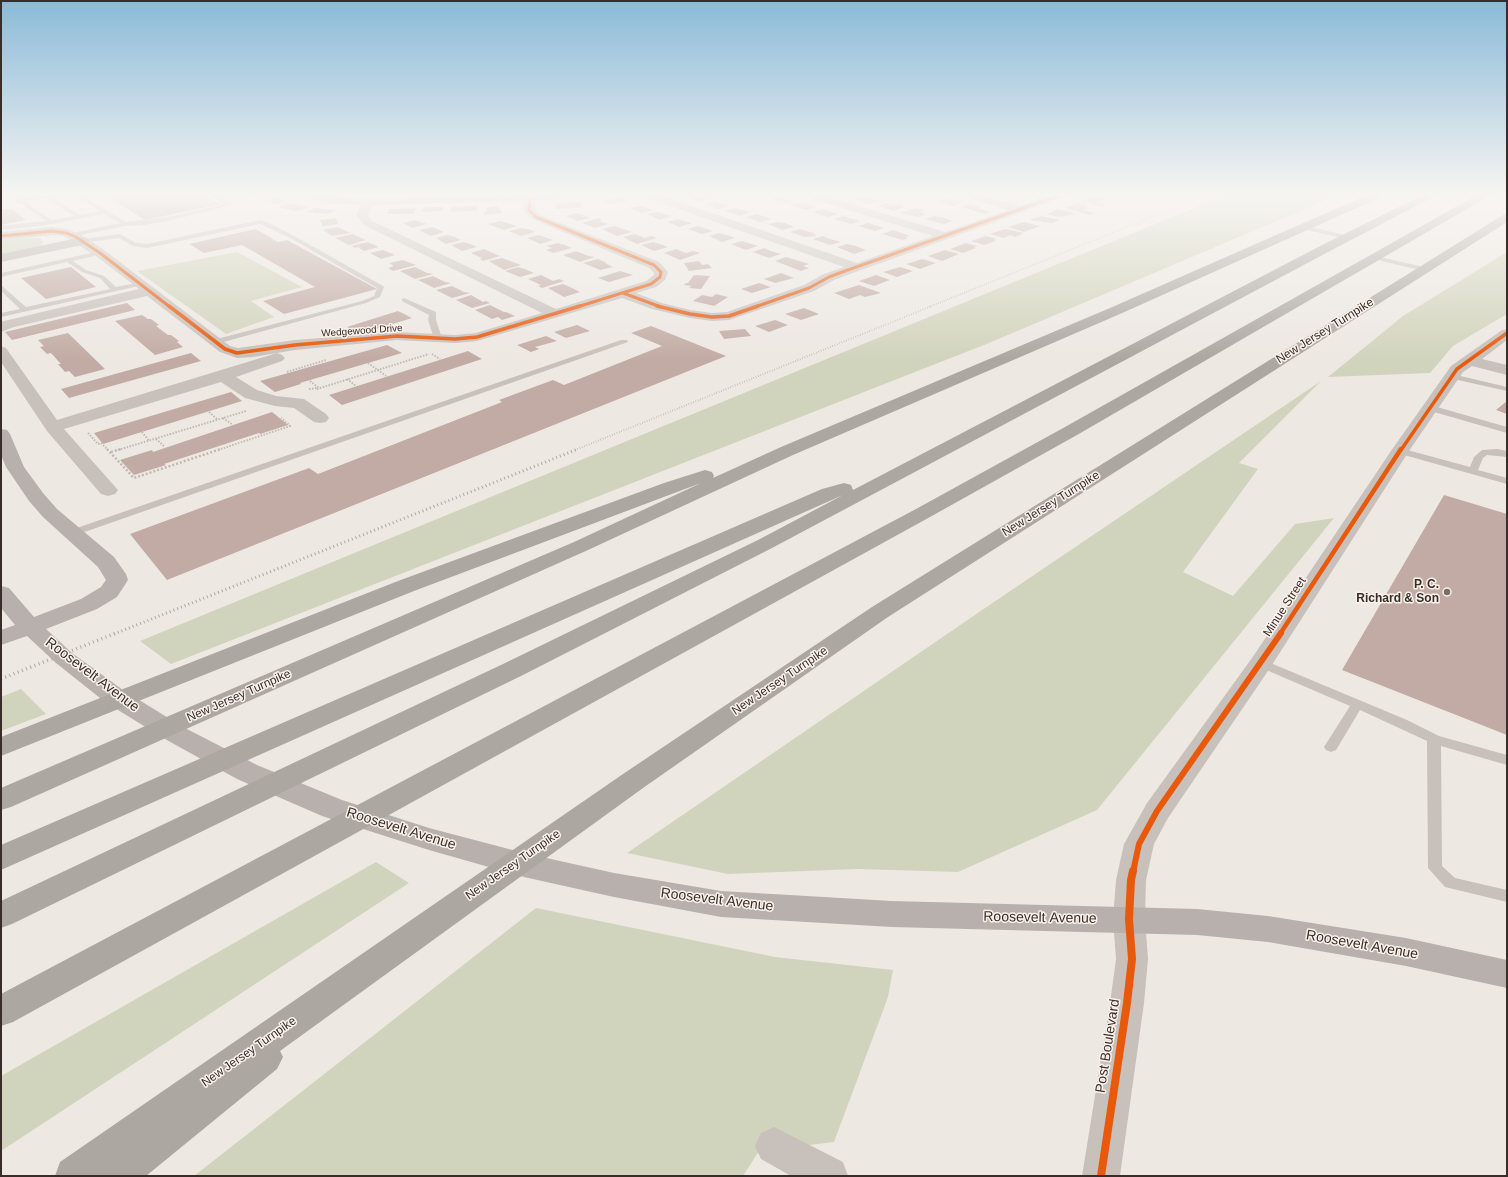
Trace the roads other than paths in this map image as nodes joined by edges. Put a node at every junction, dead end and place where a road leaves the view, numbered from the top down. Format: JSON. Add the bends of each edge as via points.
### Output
{"nodes":[{"id":1,"x":40,"y":250,"type":"edge"},
{"id":2,"x":96,"y":250,"type":"edge"},
{"id":3,"x":315,"y":250,"type":"edge"},
{"id":4,"x":423,"y":250,"type":"edge"},
{"id":5,"x":616,"y":250,"type":"edge"},
{"id":6,"x":807,"y":250,"type":"edge"},
{"id":7,"x":907,"y":250,"type":"edge"},
{"id":8,"x":1254,"y":250,"type":"edge"},
{"id":9,"x":1321,"y":250,"type":"edge"},
{"id":10,"x":1390,"y":250,"type":"edge"},
{"id":11,"x":1454,"y":250,"type":"edge"},
{"id":12,"x":100,"y":253,"type":"junction"},
{"id":13,"x":1,"y":258,"type":"edge"},
{"id":14,"x":1376,"y":258,"type":"junction"},
{"id":15,"x":70,"y":261,"type":"junction"},
{"id":16,"x":857,"y":267,"type":"junction"},
{"id":17,"x":1424,"y":269,"type":"junction"},
{"id":18,"x":1,"y":275,"type":"edge"},
{"id":19,"x":1,"y":287,"type":"edge"},
{"id":20,"x":145,"y":287,"type":"junction"},
{"id":21,"x":114,"y":289,"type":"junction"},
{"id":22,"x":623,"y":293,"type":"junction"},
{"id":23,"x":404,"y":300,"type":"dead end"},
{"id":24,"x":25,"y":310,"type":"junction"},
{"id":25,"x":554,"y":314,"type":"junction"},
{"id":26,"x":1,"y":315,"type":"edge"},
{"id":27,"x":1,"y":328,"type":"edge"},
{"id":28,"x":1507,"y":333,"type":"edge"},
{"id":29,"x":443,"y":338,"type":"junction"},
{"id":30,"x":216,"y":342,"type":"junction"},
{"id":31,"x":624,"y":342,"type":"dead end"},
{"id":32,"x":295,"y":345,"type":"junction"},
{"id":33,"x":1,"y":350,"type":"edge"},
{"id":34,"x":1469,"y":360,"type":"junction"},
{"id":35,"x":1507,"y":370,"type":"edge"},
{"id":36,"x":223,"y":376,"type":"junction"},
{"id":37,"x":1452,"y":376,"type":"junction"},
{"id":38,"x":1507,"y":389,"type":"edge"},
{"id":39,"x":1430,"y":408,"type":"junction"},
{"id":40,"x":320,"y":418,"type":"dead end"},
{"id":41,"x":53,"y":428,"type":"junction"},
{"id":42,"x":1507,"y":430,"type":"edge"},
{"id":43,"x":1,"y":434,"type":"edge"},
{"id":44,"x":787,"y":451,"type":"junction"},
{"id":45,"x":1400,"y":451,"type":"junction"},
{"id":46,"x":1507,"y":454,"type":"edge"},
{"id":47,"x":1473,"y":471,"type":"junction"},
{"id":48,"x":896,"y":473,"type":"junction"},
{"id":49,"x":1507,"y":481,"type":"edge"},
{"id":50,"x":108,"y":490,"type":"dead end"},
{"id":51,"x":72,"y":534,"type":"junction"},
{"id":52,"x":1,"y":593,"type":"edge"},
{"id":53,"x":1,"y":638,"type":"edge"},
{"id":54,"x":1261,"y":663,"type":"junction"},
{"id":55,"x":1358,"y":704,"type":"junction"},
{"id":56,"x":1434,"y":739,"type":"junction"},
{"id":57,"x":1,"y":747,"type":"edge"},
{"id":58,"x":1331,"y":747,"type":"dead end"},
{"id":59,"x":1507,"y":760,"type":"edge"},
{"id":60,"x":1,"y":800,"type":"edge"},
{"id":61,"x":1,"y":858,"type":"edge"},
{"id":62,"x":1507,"y":896,"type":"edge"},
{"id":63,"x":464,"y":899,"type":"junction"},
{"id":64,"x":1,"y":915,"type":"edge"},
{"id":65,"x":1129,"y":919,"type":"junction"},
{"id":66,"x":1507,"y":974,"type":"edge"},
{"id":67,"x":1,"y":1011,"type":"edge"},
{"id":68,"x":774,"y":1146,"type":"dead end"},
{"id":69,"x":74,"y":1176,"type":"edge"},
{"id":70,"x":116,"y":1176,"type":"edge"},
{"id":71,"x":829,"y":1176,"type":"edge"},
{"id":72,"x":1101,"y":1176,"type":"edge"}],
"edges":[{"from":1,"to":13,"type":"main road"},
{"from":2,"to":12,"type":"street","name":"Wedgewood Drive"},
{"from":3,"to":30,"type":"lane","via":[[381,287],[378,297]]},
{"from":4,"to":25,"type":"street"},
{"from":5,"to":22,"type":"street","name":"Wedgewood Drive","via":[[644,261],[661,272],[655,282]]},
{"from":6,"to":16,"type":"street"},
{"from":7,"to":16,"type":"street"},
{"from":8,"to":44,"type":"highway","name":"New Jersey Turnpike"},
{"from":9,"to":48,"type":"highway"},
{"from":10,"to":14,"type":"highway"},
{"from":11,"to":17,"type":"highway","name":"New Jersey Turnpike"},
{"from":12,"to":15,"type":"lane"},
{"from":12,"to":20,"type":"street","name":"Wedgewood Drive"},
{"from":14,"to":17,"type":"lane"},
{"from":14,"to":67,"type":"highway","via":[[930,509]]},
{"from":15,"to":18,"type":"lane"},
{"from":15,"to":21,"type":"lane","via":[[84,271],[102,277]]},
{"from":16,"to":22,"type":"street","via":[[801,291],[723,317],[707,317],[673,310]]},
{"from":17,"to":63,"type":"highway","name":"New Jersey Turnpike","via":[[880,612]]},
{"from":19,"to":24,"type":"lane"},
{"from":20,"to":21,"type":"lane"},
{"from":20,"to":27,"type":"street"},
{"from":20,"to":30,"type":"street","name":"Wedgewood Drive"},
{"from":21,"to":24,"type":"lane"},
{"from":22,"to":25,"type":"street","name":"Wedgewood Drive"},
{"from":23,"to":29,"type":"lane","via":[[433,314],[432,320]]},
{"from":24,"to":26,"type":"lane"},
{"from":25,"to":29,"type":"street","name":"Wedgewood Drive","via":[[482,336]]},
{"from":28,"to":34,"type":"street","name":"Minue Street"},
{"from":29,"to":32,"type":"street","name":"Wedgewood Drive","via":[[397,336]]},
{"from":30,"to":32,"type":"street","name":"Wedgewood Drive","via":[[225,349],[237,352],[254,352]]},
{"from":31,"to":51,"type":"lane"},
{"from":32,"to":36,"type":"street","via":[[282,355]]},
{"from":33,"to":41,"type":"street"},
{"from":34,"to":35,"type":"street"},
{"from":34,"to":37,"type":"street","name":"Minue Street"},
{"from":36,"to":40,"type":"street","via":[[269,403],[298,403]]},
{"from":36,"to":41,"type":"street"},
{"from":37,"to":38,"type":"lane"},
{"from":37,"to":39,"type":"street","name":"Minue Street"},
{"from":39,"to":42,"type":"lane"},
{"from":39,"to":45,"type":"street","name":"Minue Street"},
{"from":41,"to":50,"type":"street"},
{"from":43,"to":51,"type":"main road","via":[[9,456],[25,482],[50,513]]},
{"from":44,"to":57,"type":"highway","via":[[671,487],[498,551]]},
{"from":44,"to":60,"type":"highway","name":"New Jersey Turnpike","via":[[581,546]]},
{"from":45,"to":47,"type":"lane"},
{"from":45,"to":54,"type":"street","name":"Minue Street"},
{"from":46,"to":47,"type":"lane","via":[[1485,452],[1479,457]]},
{"from":47,"to":49,"type":"lane"},
{"from":48,"to":61,"type":"highway","via":[[830,493]]},
{"from":48,"to":64,"type":"highway","via":[[764,544],[519,667]]},
{"from":51,"to":53,"type":"main road","via":[[111,568],[116,580],[113,586],[89,604]]},
{"from":52,"to":65,"type":"main road","name":"Roosevelt Avenue","via":[[21,618],[64,658],[114,696],[174,733],[247,772],[332,808],[429,839],[524,865],[614,885],[721,904],[809,910]]},
{"from":54,"to":55,"type":"lane"},
{"from":54,"to":65,"type":"street","name":"Minue Street","via":[[1157,811],[1139,844],[1130,880]]},
{"from":55,"to":56,"type":"lane"},
{"from":55,"to":58,"type":"lane"},
{"from":56,"to":59,"type":"lane"},
{"from":56,"to":62,"type":"lane","via":[[1435,868],[1450,883]]},
{"from":63,"to":69,"type":"highway","name":"New Jersey Turnpike"},
{"from":63,"to":70,"type":"highway"},
{"from":65,"to":66,"type":"main road","name":"Roosevelt Avenue","via":[[1268,928],[1406,952]]},
{"from":65,"to":72,"type":"street","name":"Post Boulevard","via":[[1132,958]]},
{"from":68,"to":71,"type":"street"}]}
